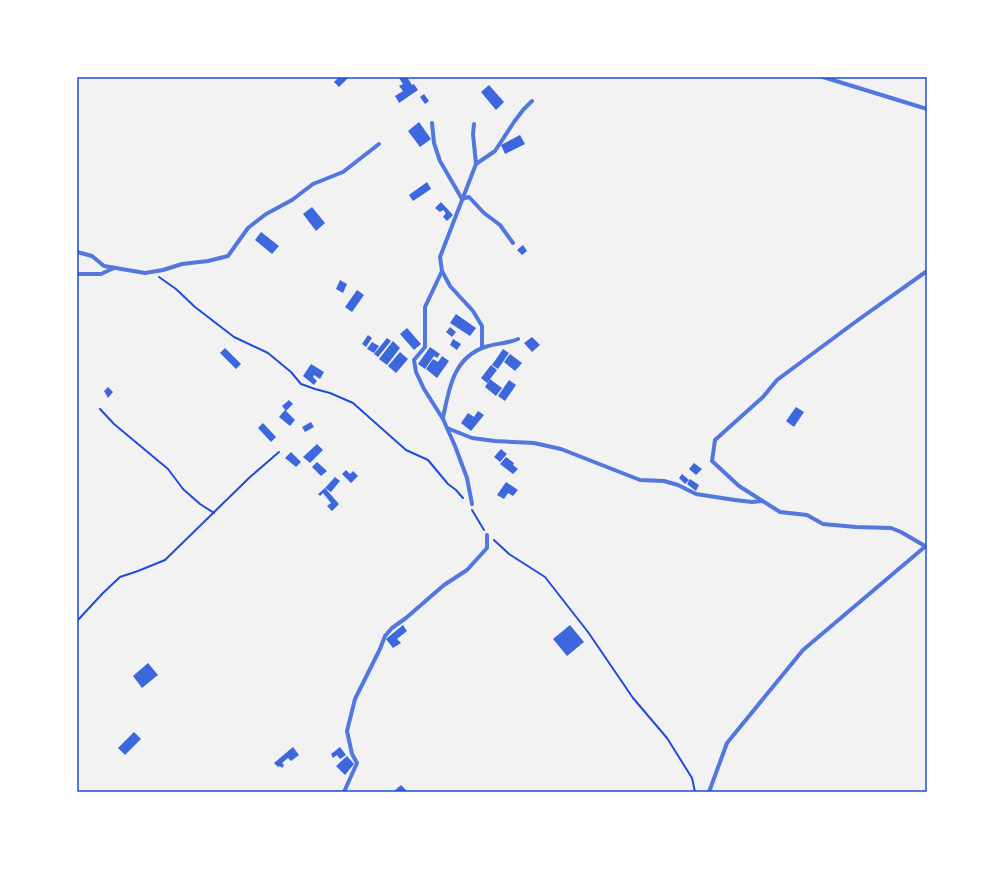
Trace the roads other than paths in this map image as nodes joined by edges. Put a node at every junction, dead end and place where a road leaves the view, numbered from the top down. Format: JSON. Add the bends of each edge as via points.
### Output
{"nodes":[{"id":1,"x":823,"y":77,"type":"edge"},
{"id":2,"x":532,"y":101,"type":"dead end"},
{"id":3,"x":927,"y":109,"type":"edge"},
{"id":4,"x":432,"y":123,"type":"dead end"},
{"id":5,"x":474,"y":124,"type":"dead end"},
{"id":6,"x":379,"y":144,"type":"dead end"},
{"id":7,"x":476,"y":164,"type":"junction"},
{"id":8,"x":462,"y":199,"type":"junction"},
{"id":9,"x":513,"y":243,"type":"dead end"},
{"id":10,"x":77,"y":252,"type":"edge"},
{"id":11,"x":114,"y":267,"type":"junction"},
{"id":12,"x":442,"y":271,"type":"junction"},
{"id":13,"x":927,"y":271,"type":"edge"},
{"id":14,"x":77,"y":274,"type":"edge"},
{"id":15,"x":518,"y":339,"type":"dead end"},
{"id":16,"x":482,"y":348,"type":"junction"},
{"id":17,"x":443,"y":419,"type":"junction"},
{"id":18,"x":447,"y":428,"type":"junction"},
{"id":19,"x":762,"y":501,"type":"junction"},
{"id":20,"x":472,"y":504,"type":"road end"},
{"id":21,"x":487,"y":535,"type":"road end"},
{"id":22,"x":926,"y":545,"type":"edge"},
{"id":23,"x":344,"y":792,"type":"edge"},
{"id":24,"x":709,"y":792,"type":"edge"}],
"edges":[{"from":1,"to":3,"type":"street"},
{"from":2,"to":7,"type":"street","via":[[495,151]]},
{"from":4,"to":8,"type":"street","via":[[434,143],[440,161]]},
{"from":5,"to":7,"type":"street"},
{"from":6,"to":11,"type":"street","via":[[343,172],[313,184],[292,200],[266,214],[248,228],[228,256],[145,273]]},
{"from":7,"to":8,"type":"street"},
{"from":8,"to":9,"type":"street","via":[[469,197],[500,225]]},
{"from":8,"to":12,"type":"street","via":[[440,258]]},
{"from":10,"to":11,"type":"street","via":[[92,256],[104,266]]},
{"from":11,"to":14,"type":"street","via":[[101,274]]},
{"from":12,"to":16,"type":"street","via":[[450,286],[473,311],[482,326]]},
{"from":12,"to":17,"type":"street","via":[[425,307],[425,347],[414,360],[416,372],[424,389]]},
{"from":13,"to":19,"type":"street","via":[[788,371],[715,440],[712,461],[739,486]]},
{"from":15,"to":16,"type":"street"},
{"from":16,"to":17,"type":"street","via":[[464,360],[454,374]]},
{"from":17,"to":18,"type":"street"},
{"from":18,"to":19,"type":"street","via":[[472,438],[534,442],[561,449],[640,480],[664,481],[696,494]]},
{"from":18,"to":20,"type":"street","via":[[468,478]]},
{"from":19,"to":22,"type":"street","via":[[780,512],[807,515],[823,524],[891,528]]},
{"from":21,"to":23,"type":"street","via":[[487,548],[467,570],[444,585],[385,636],[356,699],[347,731],[357,764]]},
{"from":22,"to":24,"type":"street","via":[[803,650],[727,743]]}]}
